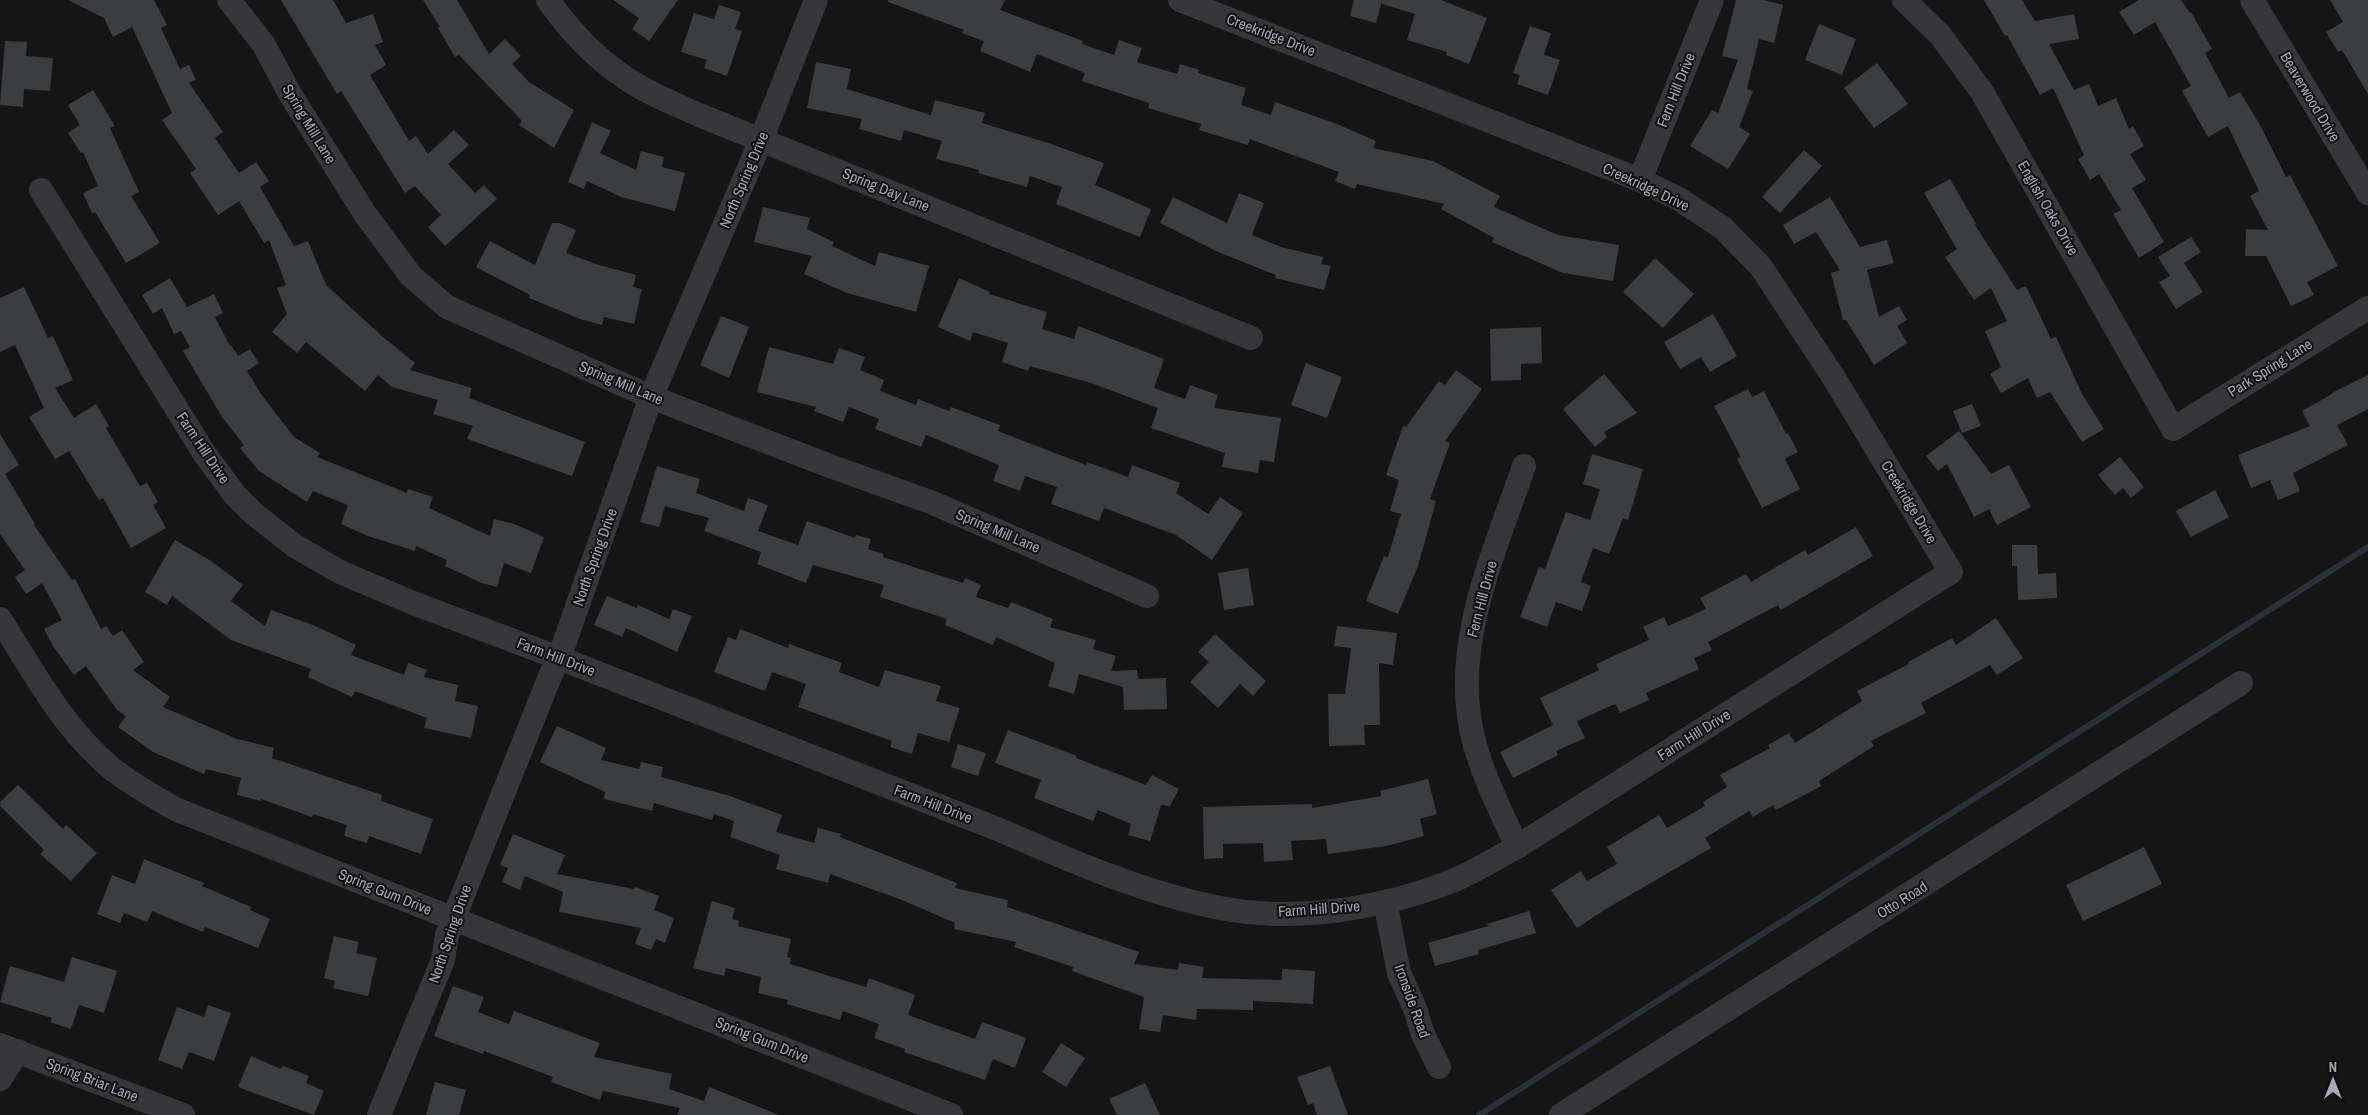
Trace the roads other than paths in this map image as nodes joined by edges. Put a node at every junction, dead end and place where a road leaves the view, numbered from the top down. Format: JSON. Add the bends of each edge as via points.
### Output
{"nodes":[{"id":1,"x":229,"y":0,"type":"edge"},
{"id":2,"x":548,"y":0,"type":"edge"},
{"id":3,"x":816,"y":0,"type":"edge"},
{"id":4,"x":1180,"y":0,"type":"edge"},
{"id":5,"x":1712,"y":0,"type":"edge"},
{"id":6,"x":1904,"y":0,"type":"edge"},
{"id":7,"x":2252,"y":0,"type":"edge"},
{"id":8,"x":761,"y":140,"type":"junction"},
{"id":9,"x":1640,"y":180,"type":"junction"},
{"id":10,"x":41,"y":190,"type":"dead end"},
{"id":11,"x":2368,"y":193,"type":"edge"},
{"id":12,"x":2368,"y":308,"type":"edge"},
{"id":13,"x":1252,"y":338,"type":"dead end"},
{"id":14,"x":651,"y":397,"type":"junction"},
{"id":15,"x":2173,"y":429,"type":"joint"},
{"id":16,"x":1524,"y":466,"type":"dead end"},
{"id":17,"x":1952,"y":572,"type":"joint"},
{"id":18,"x":1147,"y":596,"type":"dead end"},
{"id":19,"x":0,"y":619,"type":"edge"},
{"id":20,"x":559,"y":658,"type":"junction"},
{"id":21,"x":2241,"y":683,"type":"dead end"},
{"id":22,"x":1517,"y":847,"type":"junction"},
{"id":23,"x":1385,"y":902,"type":"junction"},
{"id":24,"x":453,"y":918,"type":"junction"},
{"id":25,"x":9,"y":1048,"type":"edge"},
{"id":26,"x":1440,"y":1067,"type":"dead end"},
{"id":27,"x":0,"y":1079,"type":"edge"},
{"id":28,"x":183,"y":1115,"type":"edge"},
{"id":29,"x":379,"y":1115,"type":"edge"},
{"id":30,"x":951,"y":1115,"type":"edge"},
{"id":31,"x":1561,"y":1115,"type":"edge"}],
"edges":[{"from":1,"to":14,"type":"street","name":"Spring Mill Lane","via":[[264,45],[290,94],[365,214],[411,276],[447,307]]},
{"from":2,"to":8,"type":"street","name":"Spring Day Lane","via":[[569,28],[601,59],[639,87]]},
{"from":3,"to":8,"type":"street","name":"North Spring Drive"},
{"from":4,"to":9,"type":"street","name":"Creekridge Drive"},
{"from":5,"to":9,"type":"street","name":"Fern Hill Drive"},
{"from":6,"to":15,"type":"street","name":"English Oaks Drive","via":[[1941,36],[1982,92]]},
{"from":7,"to":11,"type":"street","name":"Beaverwood Drive"},
{"from":8,"to":13,"type":"street","name":"Spring Day Lane"},
{"from":8,"to":14,"type":"street","name":"North Spring Drive"},
{"from":9,"to":17,"type":"street","name":"Creekridge Drive","via":[[1679,199],[1723,228],[1761,267],[1834,378]]},
{"from":10,"to":20,"type":"street","name":"Farm Hill Drive","via":[[204,453],[254,514],[295,546],[340,572]]},
{"from":12,"to":15,"type":"street","name":"Park Spring Lane"},
{"from":14,"to":18,"type":"street","name":"Spring Mill Lane","via":[[933,503]]},
{"from":14,"to":20,"type":"street","name":"North Spring Drive"},
{"from":16,"to":22,"type":"street","name":"Fern Hill Drive","via":[[1473,622],[1467,661],[1467,701],[1474,744],[1487,783]]},
{"from":17,"to":22,"type":"street","name":"Farm Hill Drive"},
{"from":19,"to":24,"type":"street","name":"Spring Gum Drive","via":[[73,730],[130,782],[175,809]]},
{"from":20,"to":23,"type":"street","name":"Farm Hill Drive","via":[[1062,857],[1174,897],[1222,908],[1265,913],[1341,910]]},
{"from":20,"to":24,"type":"street","name":"North Spring Drive"},
{"from":21,"to":31,"type":"street","name":"Otto Road"},
{"from":22,"to":23,"type":"street","name":"Farm Hill Drive","via":[[1459,878]]},
{"from":23,"to":26,"type":"street","name":"Ironside Road","via":[[1399,973],[1422,1032]]},
{"from":24,"to":29,"type":"street","name":"North Spring Drive","via":[[442,960]]},
{"from":24,"to":30,"type":"street","name":"Spring Gum Drive"},
{"from":25,"to":27,"type":"street"},
{"from":25,"to":28,"type":"street","name":"Spring Briar Lane"}]}
